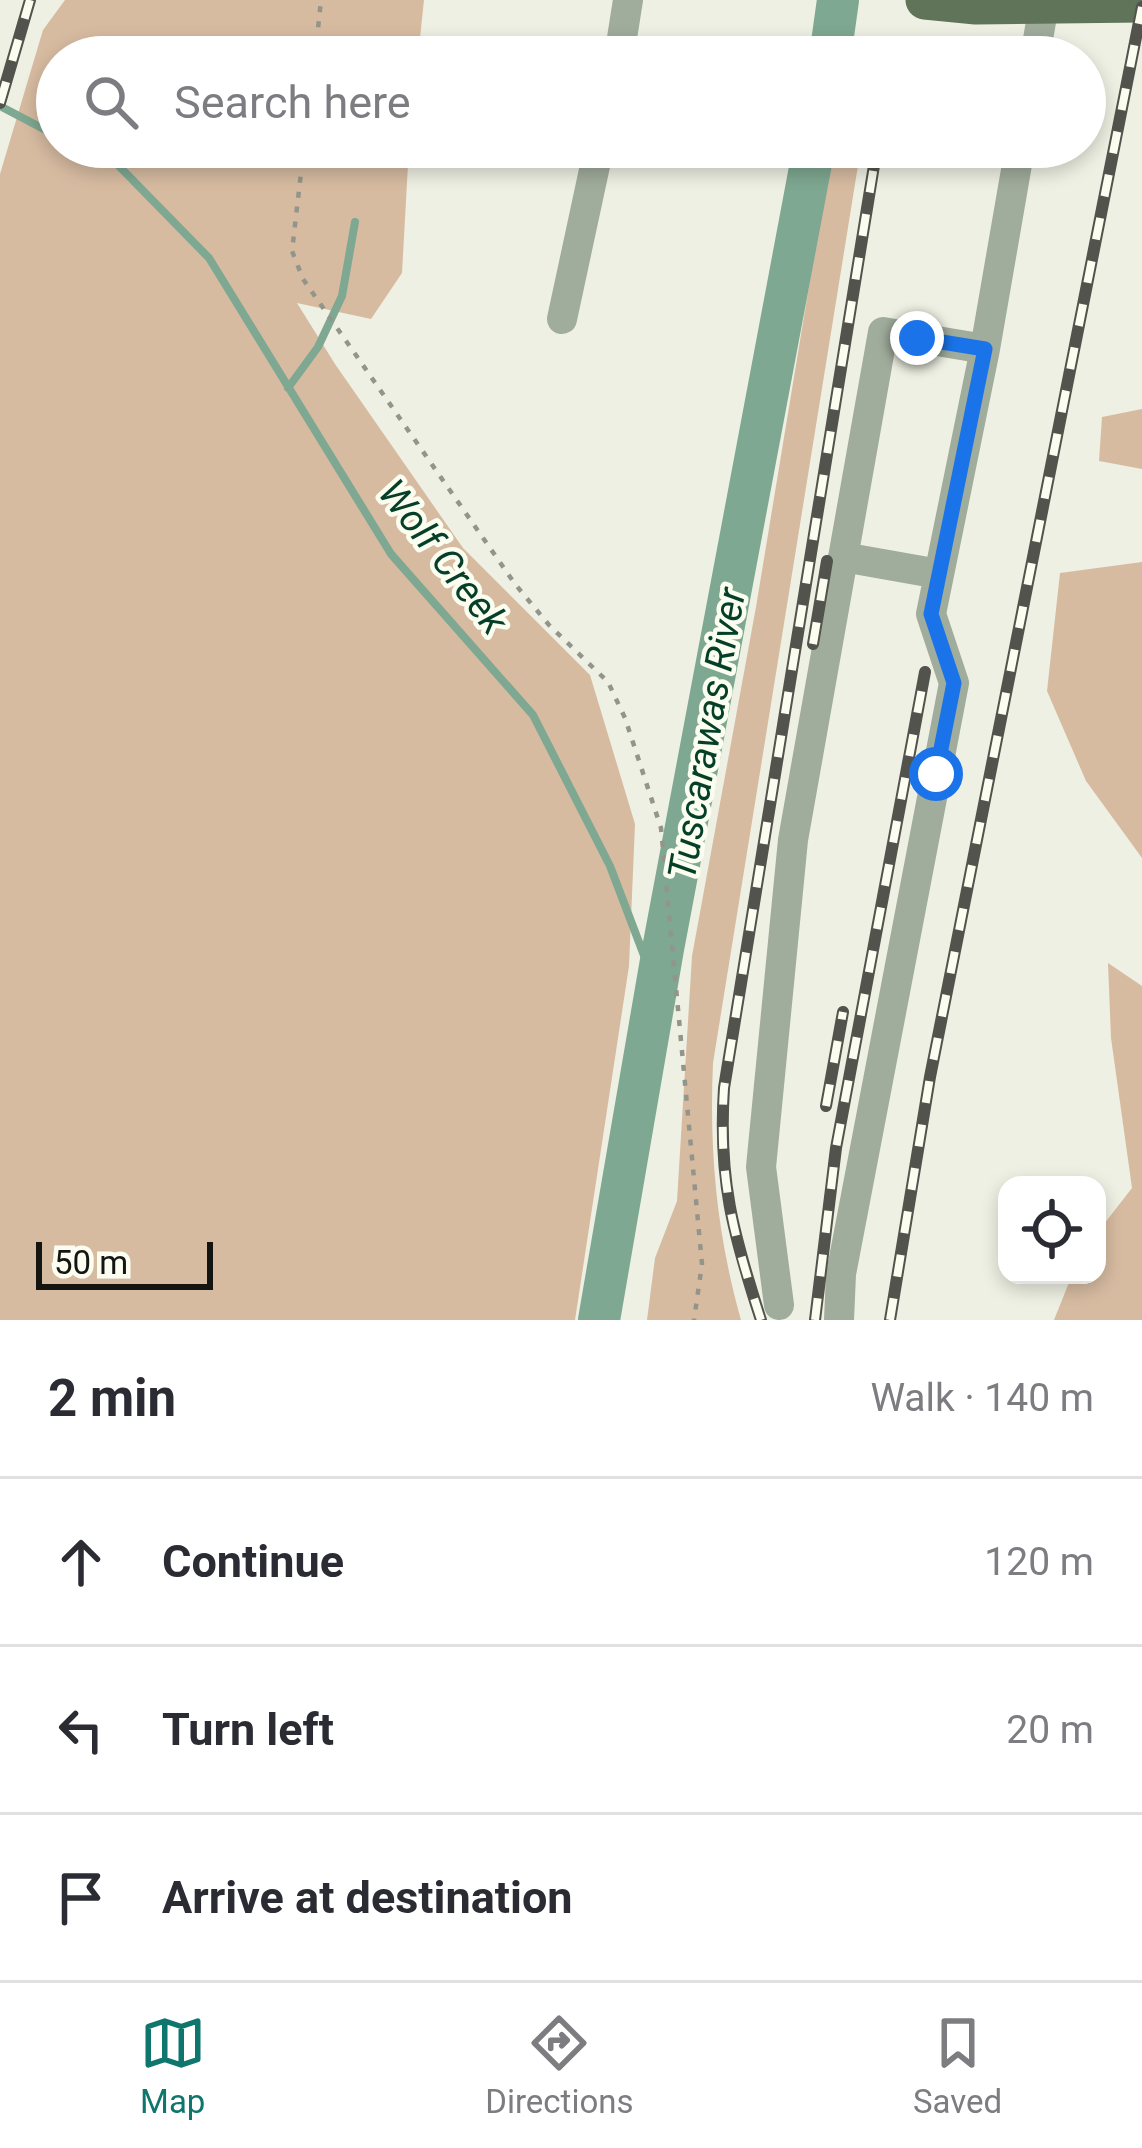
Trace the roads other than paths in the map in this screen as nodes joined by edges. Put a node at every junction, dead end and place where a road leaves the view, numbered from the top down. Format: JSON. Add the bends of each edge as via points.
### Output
{"nodes":[{"id":1,"x":628,"y":0,"type":"edge"},
{"id":2,"x":925,"y":0,"type":"edge"},
{"id":3,"x":1067,"y":3,"type":"edge"},
{"id":4,"x":1142,"y":3,"type":"edge"},
{"id":5,"x":622,"y":36,"type":"edge"},
{"id":6,"x":1047,"y":36,"type":"edge"},
{"id":7,"x":594,"y":168,"type":"edge"},
{"id":8,"x":1016,"y":168,"type":"edge"},
{"id":9,"x":562,"y":319,"type":"dead end"},
{"id":10,"x":985,"y":349,"type":"junction"},
{"id":11,"x":843,"y":557,"type":"junction"},
{"id":12,"x":939,"y":574,"type":"junction"},
{"id":13,"x":779,"y":1305,"type":"dead end"},
{"id":14,"x":839,"y":1320,"type":"edge"}],
"edges":[{"from":1,"to":5,"type":"lane"},
{"from":2,"to":3,"type":"main road"},
{"from":3,"to":4,"type":"main road"},
{"from":3,"to":6,"type":"lane"},
{"from":7,"to":9,"type":"lane"},
{"from":8,"to":10,"type":"lane"},
{"from":10,"to":11,"type":"lane","via":[[883,332]]},
{"from":10,"to":12,"type":"lane"},
{"from":11,"to":12,"type":"lane"},
{"from":11,"to":13,"type":"lane","via":[[794,840],[761,1167]]},
{"from":12,"to":14,"type":"lane","via":[[931,614],[954,683],[841,1274]]}]}
